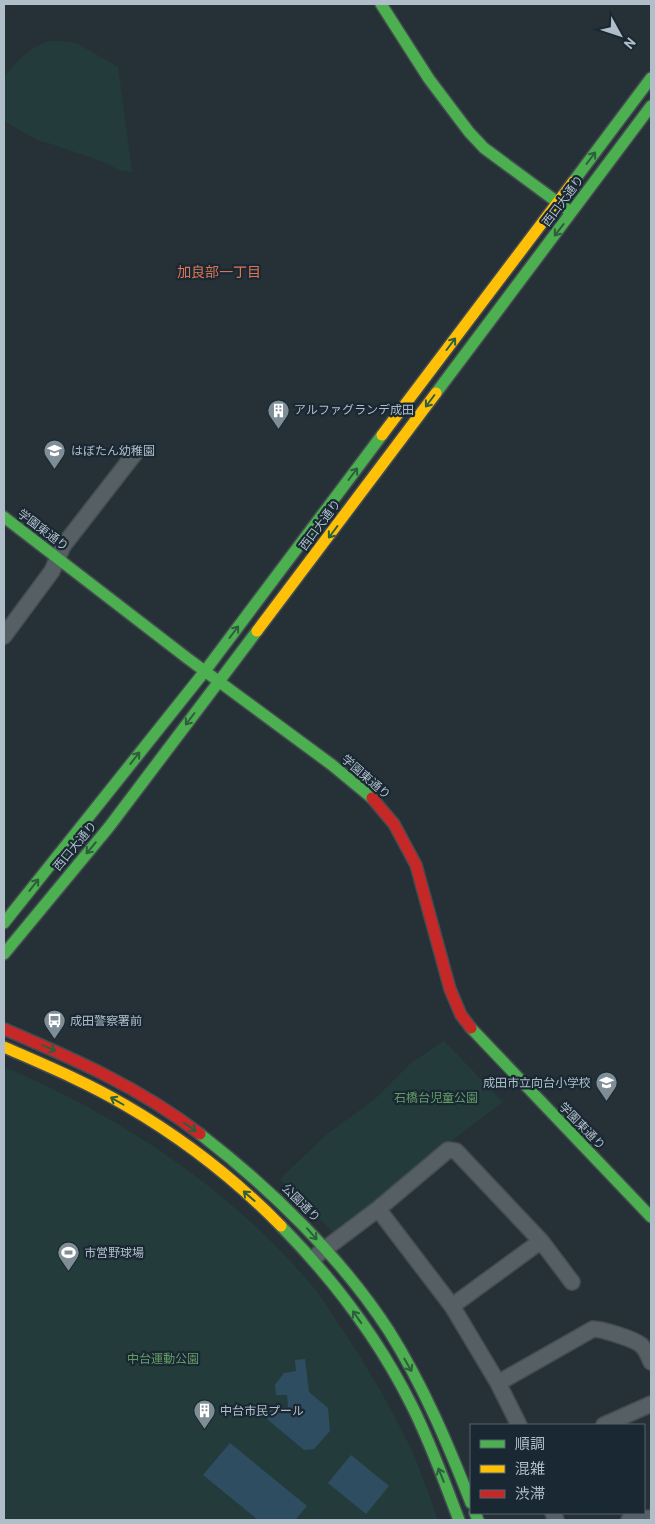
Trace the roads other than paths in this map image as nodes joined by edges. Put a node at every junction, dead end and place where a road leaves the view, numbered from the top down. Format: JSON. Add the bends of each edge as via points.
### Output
{"nodes":[{"id":1,"x":381,"y":4,"type":"edge"},
{"id":2,"x":651,"y":78,"type":"edge"},
{"id":3,"x":651,"y":106,"type":"edge"},
{"id":4,"x":558,"y":202,"type":"junction"},
{"id":5,"x":572,"y":213,"type":"junction"},
{"id":6,"x":136,"y":452,"type":"dead end"},
{"id":7,"x":4,"y":517,"type":"edge"},
{"id":8,"x":58,"y":558,"type":"junction"},
{"id":9,"x":4,"y":636,"type":"edge"},
{"id":10,"x":205,"y":670,"type":"junction"},
{"id":11,"x":220,"y":681,"type":"junction"},
{"id":12,"x":4,"y":924,"type":"edge"},
{"id":13,"x":4,"y":954,"type":"edge"},
{"id":14,"x":4,"y":1029,"type":"edge"},
{"id":15,"x":4,"y":1046,"type":"edge"},
{"id":16,"x":378,"y":1208,"type":"junction"},
{"id":17,"x":651,"y":1218,"type":"edge"},
{"id":18,"x":541,"y":1241,"type":"junction"},
{"id":19,"x":325,"y":1249,"type":"junction"},
{"id":20,"x":312,"y":1260,"type":"junction"},
{"id":21,"x":572,"y":1282,"type":"dead end"},
{"id":22,"x":452,"y":1306,"type":"junction"},
{"id":23,"x":651,"y":1362,"type":"edge"},
{"id":24,"x":498,"y":1383,"type":"junction"},
{"id":25,"x":651,"y":1404,"type":"edge"},
{"id":26,"x":518,"y":1424,"type":"edge"},
{"id":27,"x":606,"y":1424,"type":"edge"},
{"id":28,"x":470,"y":1501,"type":"edge"},
{"id":29,"x":651,"y":1518,"type":"edge"},
{"id":30,"x":459,"y":1520,"type":"edge"},
{"id":31,"x":629,"y":1520,"type":"edge"}],
"edges":[{"from":1,"to":4,"type":"street","via":[[466,130],[484,148]]},
{"from":4,"to":2,"type":"street","name":"西口大通り","one_way":true},
{"from":3,"to":5,"type":"street","name":"西口大通り"},
{"from":4,"to":5,"type":"street"},
{"from":10,"to":4,"type":"street","name":"西口大通り","one_way":true},
{"from":5,"to":11,"type":"street","name":"西口大通り","one_way":true},
{"from":6,"to":8,"type":"street","via":[[63,546]]},
{"from":7,"to":8,"type":"street","name":"学園東通り"},
{"from":8,"to":9,"type":"street"},
{"from":8,"to":10,"type":"street","name":"学園東通り"},
{"from":10,"to":11,"type":"street","name":"学園東通り"},
{"from":12,"to":10,"type":"street","name":"西口大通り","one_way":true},
{"from":11,"to":13,"type":"street","name":"西口大通り","one_way":true,"via":[[109,826]]},
{"from":11,"to":17,"type":"street","name":"学園東通り","via":[[369,795],[394,824],[416,864],[450,989],[461,1015],[475,1034]]},
{"from":14,"to":19,"type":"street","name":"公園通り","one_way":true,"via":[[94,1068],[155,1102],[240,1164],[303,1223]]},
{"from":20,"to":15,"type":"street","one_way":true,"via":[[269,1214],[161,1127],[62,1072]]},
{"from":16,"to":18,"type":"street","via":[[448,1150],[456,1151]]},
{"from":16,"to":19,"type":"street"},
{"from":16,"to":22,"type":"street"},
{"from":18,"to":21,"type":"street"},
{"from":18,"to":22,"type":"street"},
{"from":19,"to":20,"type":"street"},
{"from":19,"to":28,"type":"street","name":"公園通り","one_way":true,"via":[[374,1310],[401,1353],[434,1415]]},
{"from":30,"to":20,"type":"street","one_way":true,"via":[[424,1432],[388,1363],[344,1298]]},
{"from":22,"to":24,"type":"street"},
{"from":23,"to":24,"type":"street","via":[[640,1344],[607,1331],[592,1329]]},
{"from":24,"to":26,"type":"street"},
{"from":25,"to":27,"type":"street"},
{"from":29,"to":31,"type":"street"}]}
